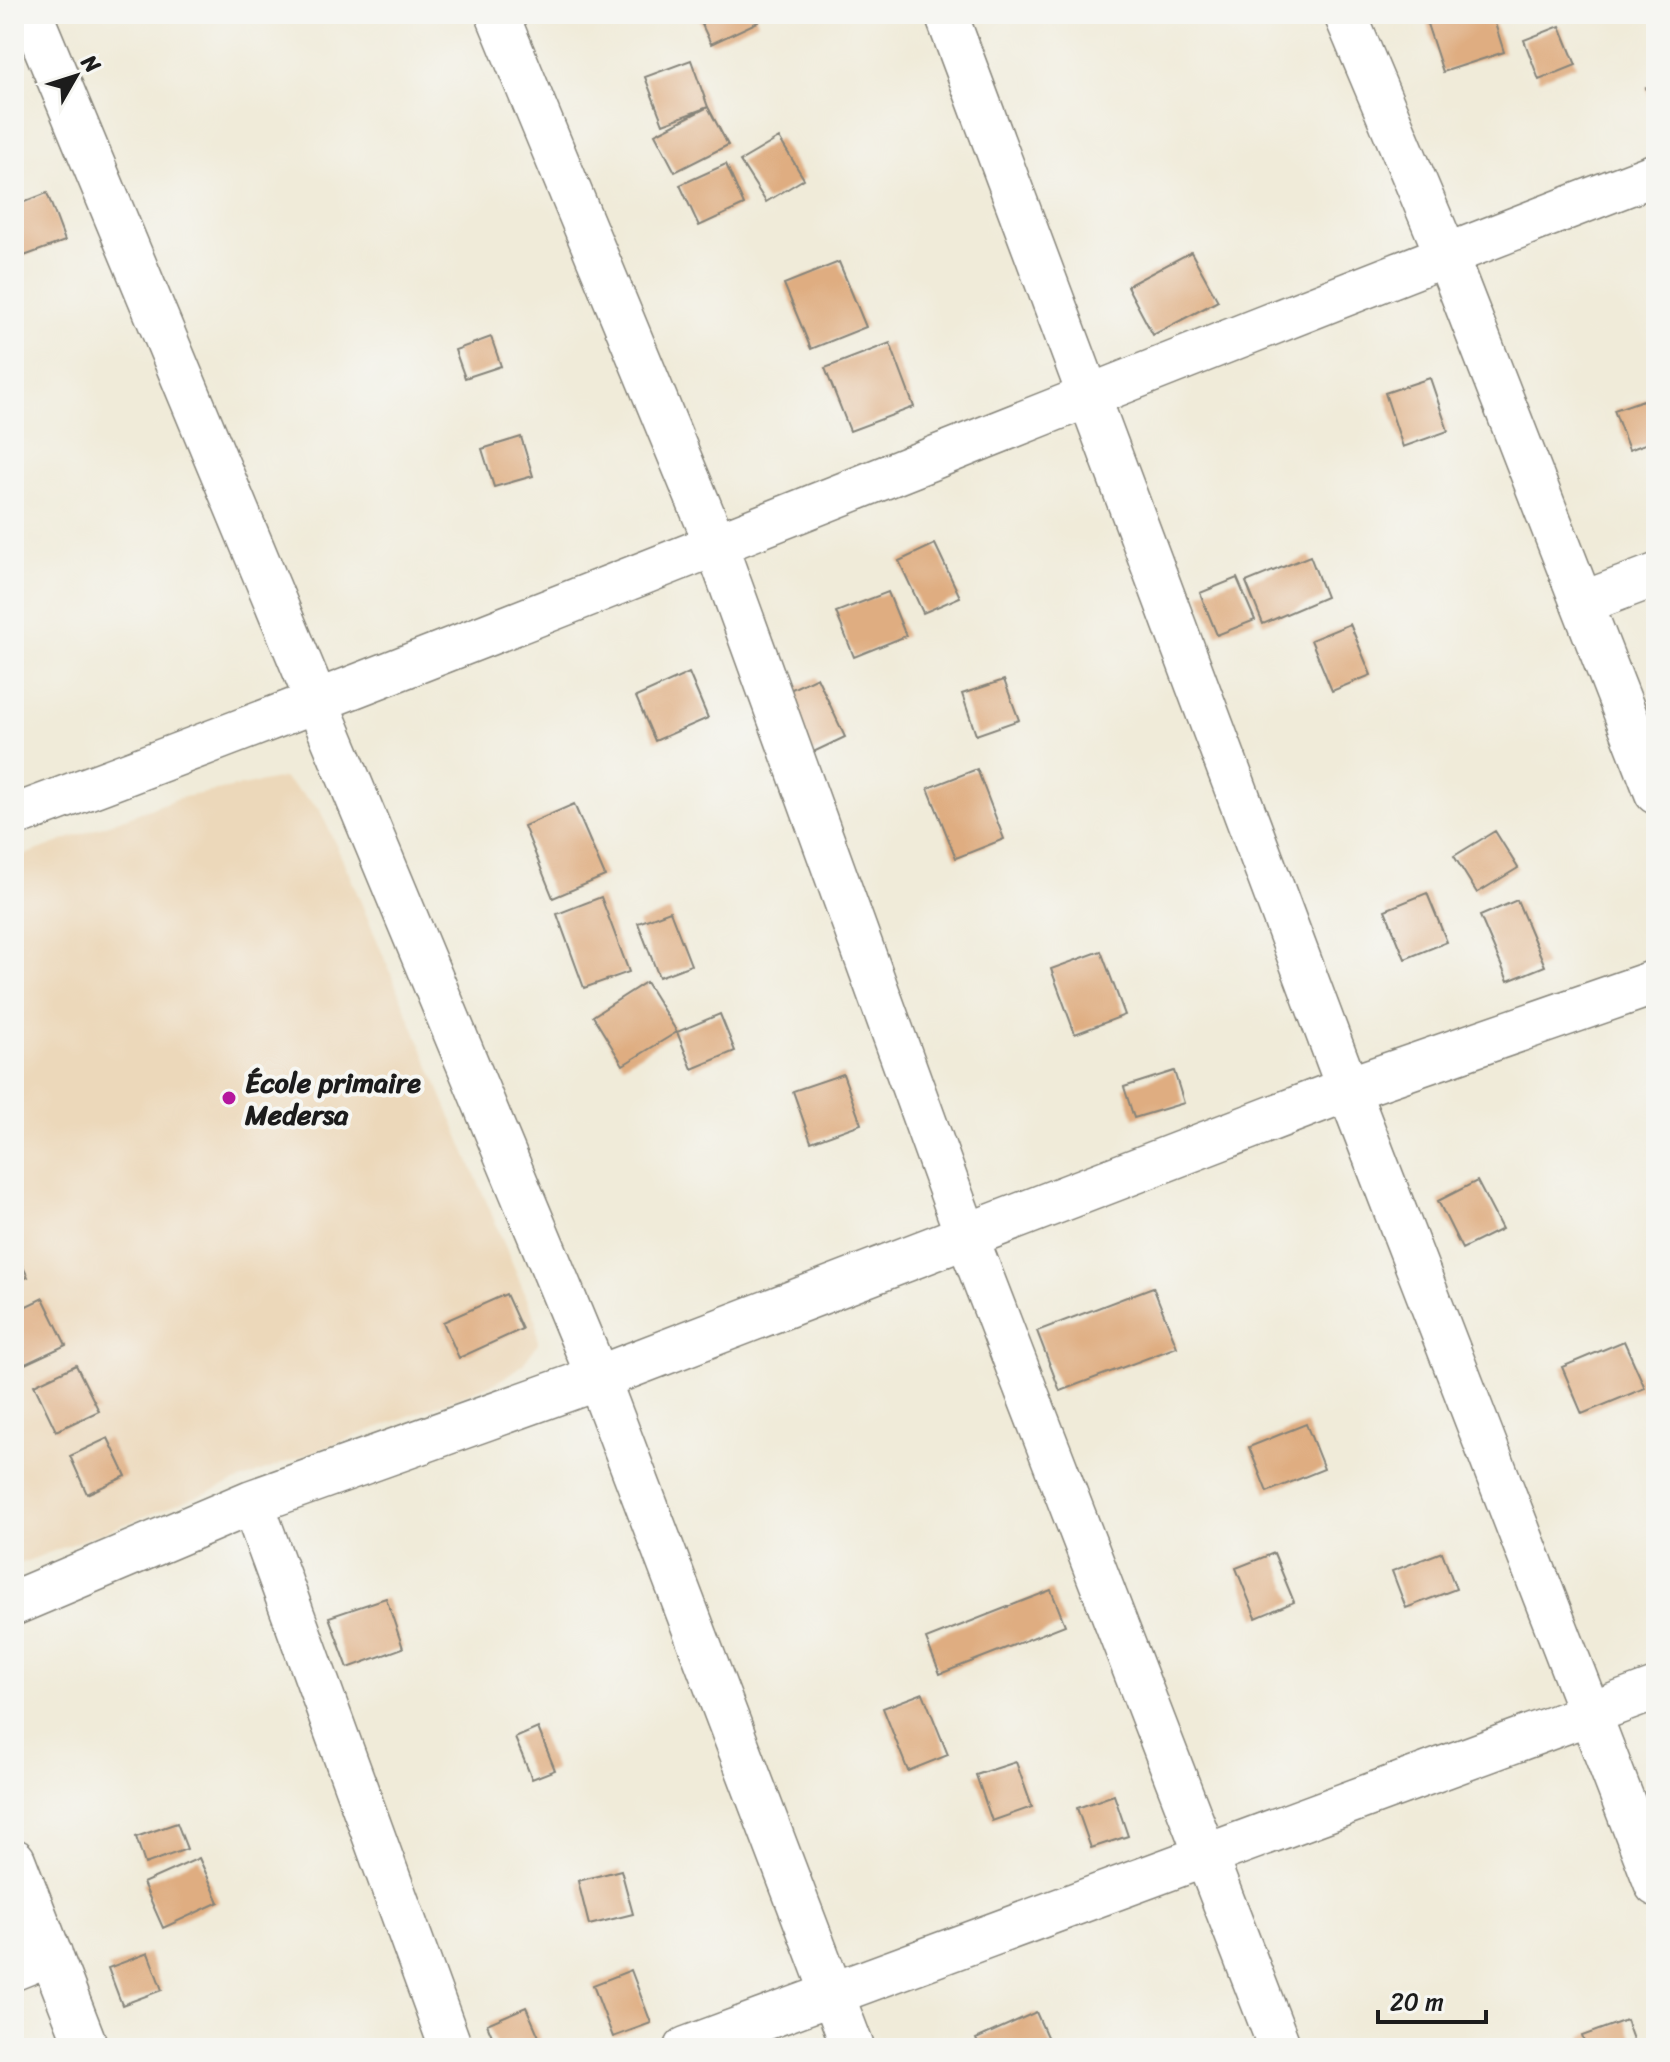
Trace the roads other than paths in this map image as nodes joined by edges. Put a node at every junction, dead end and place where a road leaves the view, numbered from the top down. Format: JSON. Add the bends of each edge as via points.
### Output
{"nodes":[{"id":1,"x":31,"y":14,"type":"edge"},
{"id":2,"x":497,"y":14,"type":"edge"},
{"id":3,"x":946,"y":14,"type":"edge"},
{"id":4,"x":1345,"y":14,"type":"edge"},
{"id":5,"x":1656,"y":174,"type":"edge"},
{"id":6,"x":1446,"y":254,"type":"junction"},
{"id":7,"x":1087,"y":395,"type":"junction"},
{"id":8,"x":716,"y":545,"type":"junction"},
{"id":9,"x":1656,"y":575,"type":"edge"},
{"id":10,"x":1582,"y":603,"type":"junction"},
{"id":11,"x":317,"y":703,"type":"junction"},
{"id":12,"x":1656,"y":793,"type":"edge"},
{"id":13,"x":14,"y":816,"type":"edge"},
{"id":14,"x":1656,"y":982,"type":"edge"},
{"id":15,"x":1348,"y":1089,"type":"junction"},
{"id":16,"x":967,"y":1237,"type":"junction"},
{"id":17,"x":598,"y":1378,"type":"junction"},
{"id":18,"x":252,"y":1502,"type":"junction"},
{"id":19,"x":14,"y":1603,"type":"edge"},
{"id":20,"x":1656,"y":1689,"type":"edge"},
{"id":21,"x":1591,"y":1713,"type":"junction"},
{"id":22,"x":1206,"y":1855,"type":"junction"},
{"id":23,"x":14,"y":1860,"type":"edge"},
{"id":24,"x":1656,"y":1885,"type":"edge"},
{"id":25,"x":32,"y":1961,"type":"edge"},
{"id":26,"x":833,"y":1994,"type":"junction"},
{"id":27,"x":87,"y":2048,"type":"edge"},
{"id":28,"x":451,"y":2048,"type":"edge"},
{"id":29,"x":686,"y":2048,"type":"edge"},
{"id":30,"x":853,"y":2048,"type":"edge"},
{"id":31,"x":1280,"y":2048,"type":"edge"}],
"edges":[{"from":1,"to":11,"type":"street"},
{"from":2,"to":8,"type":"street"},
{"from":3,"to":7,"type":"street"},
{"from":4,"to":6,"type":"street"},
{"from":5,"to":6,"type":"street"},
{"from":6,"to":7,"type":"street"},
{"from":6,"to":10,"type":"street"},
{"from":7,"to":8,"type":"street"},
{"from":7,"to":15,"type":"street"},
{"from":8,"to":11,"type":"street"},
{"from":8,"to":16,"type":"street"},
{"from":9,"to":10,"type":"street"},
{"from":10,"to":12,"type":"street"},
{"from":11,"to":13,"type":"street"},
{"from":11,"to":17,"type":"street"},
{"from":14,"to":15,"type":"main road"},
{"from":15,"to":16,"type":"main road"},
{"from":15,"to":21,"type":"street"},
{"from":16,"to":17,"type":"main road"},
{"from":16,"to":22,"type":"street"},
{"from":17,"to":18,"type":"main road"},
{"from":17,"to":26,"type":"street"},
{"from":18,"to":19,"type":"main road"},
{"from":18,"to":28,"type":"street"},
{"from":20,"to":21,"type":"street"},
{"from":21,"to":22,"type":"street"},
{"from":21,"to":24,"type":"street"},
{"from":22,"to":26,"type":"street"},
{"from":22,"to":31,"type":"street"},
{"from":23,"to":25,"type":"street"},
{"from":25,"to":27,"type":"street"},
{"from":26,"to":29,"type":"street"},
{"from":26,"to":30,"type":"street"}]}
